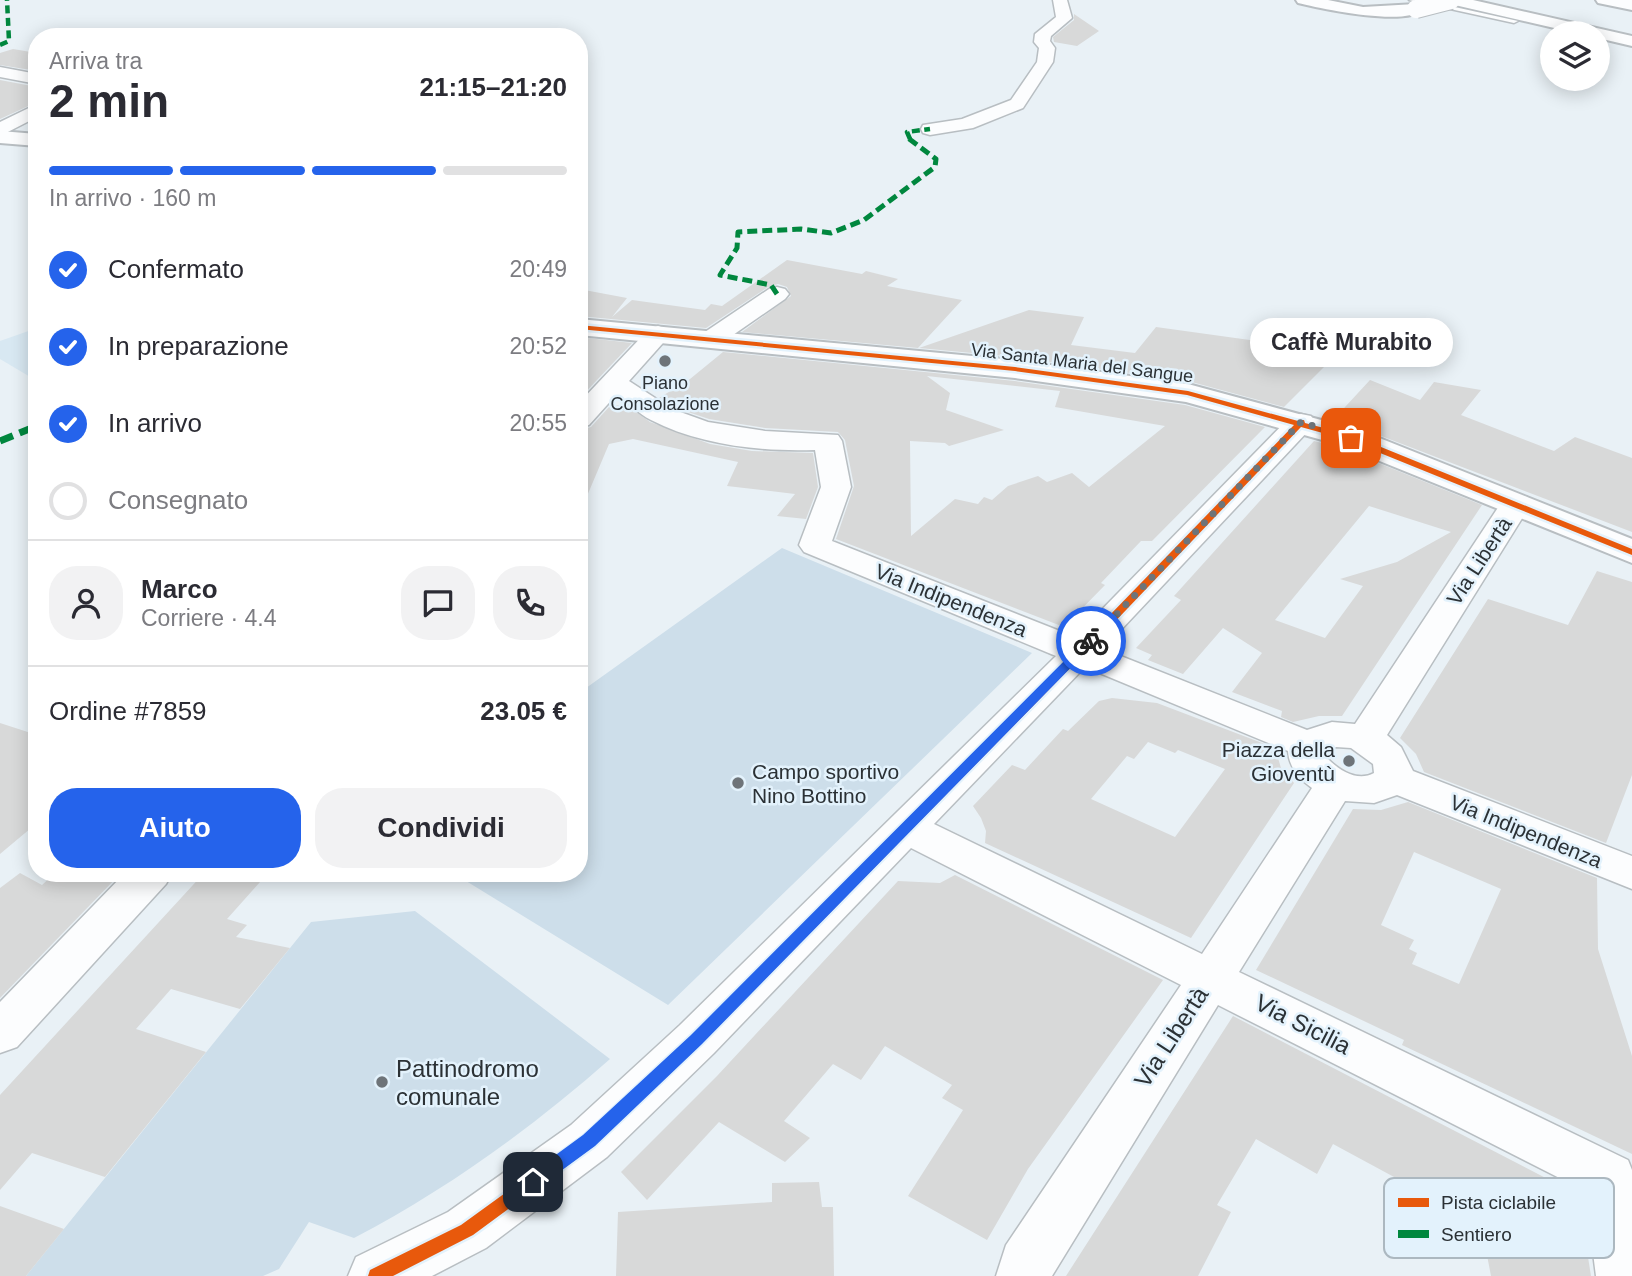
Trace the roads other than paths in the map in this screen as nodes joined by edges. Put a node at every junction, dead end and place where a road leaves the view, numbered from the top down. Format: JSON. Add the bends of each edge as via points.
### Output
{"nodes":[{"id":1,"x":1060,"y":0,"type":"edge"},
{"id":2,"x":1304,"y":0,"type":"edge"},
{"id":3,"x":1452,"y":0,"type":"edge"},
{"id":4,"x":1604,"y":0,"type":"edge"},
{"id":5,"x":1418,"y":3,"type":"edge"},
{"id":6,"x":1630,"y":3,"type":"edge"},
{"id":7,"x":1540,"y":27,"type":"edge"},
{"id":8,"x":1632,"y":41,"type":"edge"},
{"id":9,"x":1610,"y":43,"type":"edge"},
{"id":10,"x":1632,"y":48,"type":"edge"},
{"id":11,"x":0,"y":72,"type":"edge"},
{"id":12,"x":28,"y":77,"type":"edge"},
{"id":13,"x":28,"y":105,"type":"edge"},
{"id":14,"x":930,"y":129,"type":"dead end"},
{"id":15,"x":0,"y":130,"type":"edge"},
{"id":16,"x":0,"y":137,"type":"edge"},
{"id":17,"x":28,"y":139,"type":"edge"},
{"id":18,"x":777,"y":293,"type":"dead end"},
{"id":19,"x":588,"y":328,"type":"edge"},
{"id":20,"x":658,"y":334,"type":"junction"},
{"id":21,"x":711,"y":339,"type":"junction"},
{"id":22,"x":611,"y":385,"type":"junction"},
{"id":23,"x":588,"y":409,"type":"edge"},
{"id":24,"x":1301,"y":422,"type":"junction"},
{"id":25,"x":1516,"y":504,"type":"junction"},
{"id":26,"x":1632,"y":552,"type":"edge"},
{"id":27,"x":1080,"y":653,"type":"junction"},
{"id":28,"x":1370,"y":732,"type":"junction"},
{"id":29,"x":1295,"y":739,"type":"junction"},
{"id":30,"x":1407,"y":784,"type":"junction"},
{"id":31,"x":1329,"y":793,"type":"junction"},
{"id":32,"x":906,"y":828,"type":"junction"},
{"id":33,"x":1632,"y":873,"type":"edge"},
{"id":34,"x":143,"y":882,"type":"edge"},
{"id":35,"x":1209,"y":978,"type":"junction"},
{"id":36,"x":0,"y":1033,"type":"edge"},
{"id":37,"x":1609,"y":1178,"type":"edge"},
{"id":38,"x":1614,"y":1210,"type":"edge"},
{"id":39,"x":376,"y":1276,"type":"edge"},
{"id":40,"x":1024,"y":1276,"type":"edge"},
{"id":41,"x":1624,"y":1276,"type":"edge"}],
"edges":[{"from":1,"to":14,"type":"street","via":[[1064,18],[1043,34],[1045,62],[1017,104],[966,124]]},
{"from":2,"to":5,"type":"main road","via":[[1363,12]]},
{"from":3,"to":5,"type":"main road","bridge":true},
{"from":3,"to":8,"type":"main road"},
{"from":4,"to":6,"type":"main road"},
{"from":5,"to":7,"type":"main road"},
{"from":9,"to":10,"type":"main road"},
{"from":11,"to":12,"type":"street"},
{"from":13,"to":15,"type":"street"},
{"from":16,"to":17,"type":"main road"},
{"from":18,"to":21,"type":"street"},
{"from":19,"to":20,"type":"main road","name":"Via Santa Maria del Sangue"},
{"from":20,"to":21,"type":"main road","name":"Via Santa Maria del Sangue"},
{"from":20,"to":22,"type":"street"},
{"from":21,"to":24,"type":"main road","name":"Via Santa Maria del Sangue","via":[[1123,382],[1214,398]]},
{"from":22,"to":23,"type":"street"},
{"from":22,"to":27,"type":"street","name":"Via Indipendenza","via":[[626,387],[660,414],[729,434],[790,443],[828,441],[836,487],[815,545]]},
{"from":24,"to":25,"type":"main road","name":"Via Santa Maria del Sangue"},
{"from":24,"to":27,"type":"street"},
{"from":25,"to":26,"type":"main road","name":"Via Santa Maria del Sangue"},
{"from":25,"to":28,"type":"street","name":"Via Libertà"},
{"from":27,"to":29,"type":"street","name":"Via Indipendenza"},
{"from":27,"to":32,"type":"street"},
{"from":28,"to":29,"type":"street"},
{"from":28,"to":30,"type":"street"},
{"from":29,"to":31,"type":"street"},
{"from":30,"to":31,"type":"street"},
{"from":30,"to":33,"type":"street","name":"Via Indipendenza"},
{"from":31,"to":35,"type":"street","name":"Via Libertà"},
{"from":32,"to":35,"type":"street","name":"Via Sicilia"},
{"from":32,"to":39,"type":"street","via":[[697,1039],[589,1140],[467,1230]]},
{"from":34,"to":36,"type":"street"},
{"from":35,"to":37,"type":"street","name":"Via Sicilia"},
{"from":35,"to":40,"type":"street","name":"Via Libertà","via":[[1026,1264]]},
{"from":38,"to":41,"type":"street","name":"Via Sicilia"}]}
